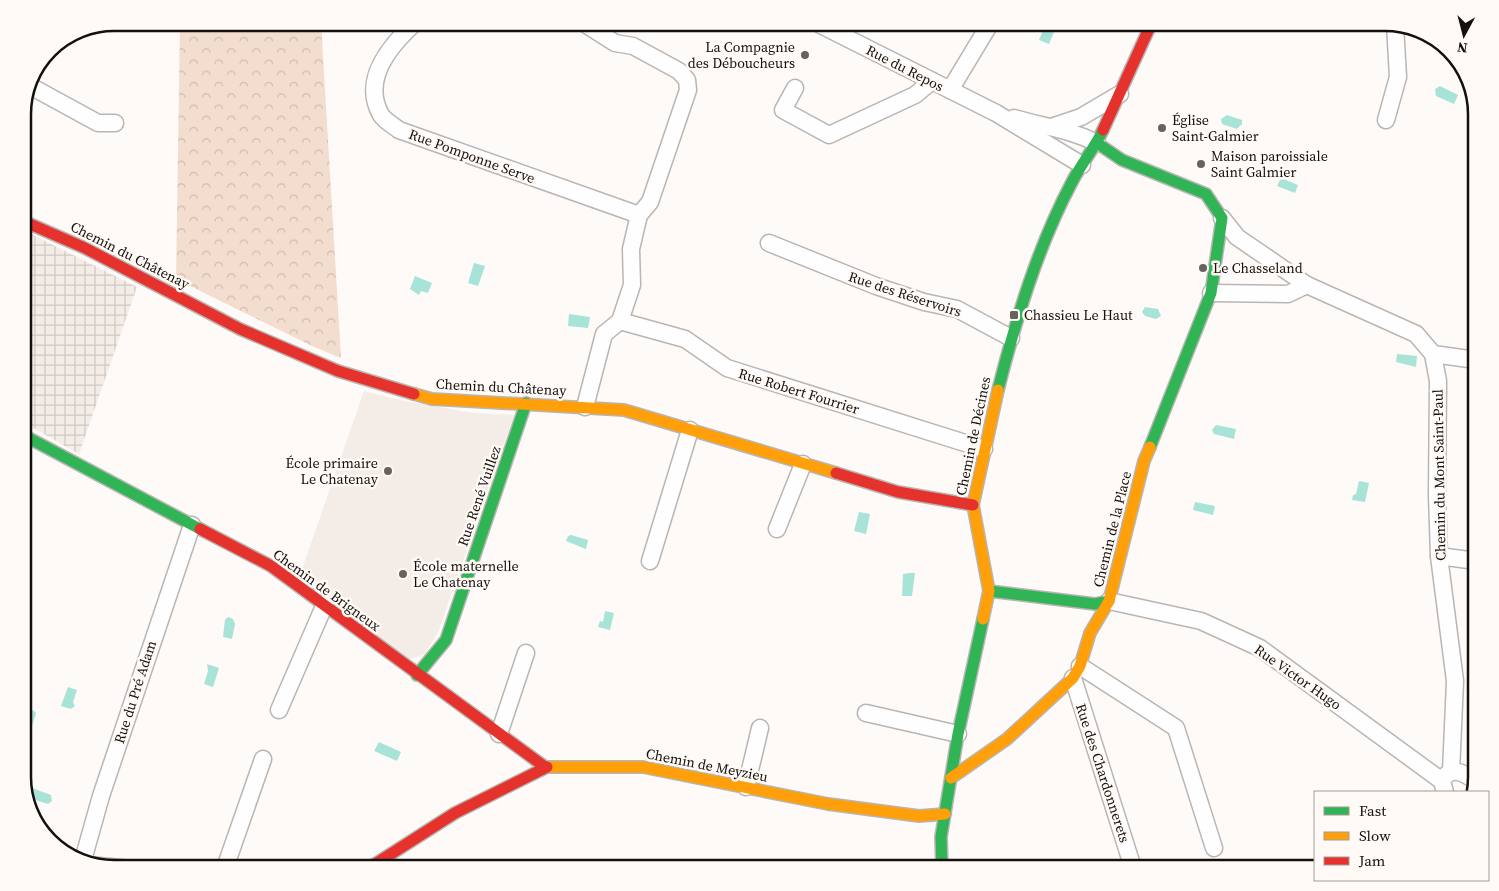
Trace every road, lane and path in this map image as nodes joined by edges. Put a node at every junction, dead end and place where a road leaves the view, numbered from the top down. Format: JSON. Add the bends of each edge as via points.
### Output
{"nodes":[{"id":1,"x":407,"y":31,"type":"edge"},
{"id":2,"x":596,"y":31,"type":"edge"},
{"id":3,"x":833,"y":31,"type":"edge"},
{"id":4,"x":986,"y":31,"type":"edge"},
{"id":5,"x":1148,"y":31,"type":"edge"},
{"id":6,"x":1395,"y":32,"type":"edge"},
{"id":7,"x":932,"y":81,"type":"junction"},
{"id":8,"x":795,"y":88,"type":"dead end"},
{"id":9,"x":36,"y":89,"type":"edge"},
{"id":10,"x":950,"y":90,"type":"junction"},
{"id":11,"x":1120,"y":94,"type":"junction"},
{"id":12,"x":996,"y":113,"type":"junction"},
{"id":13,"x":1386,"y":120,"type":"dead end"},
{"id":14,"x":115,"y":123,"type":"dead end"},
{"id":15,"x":1054,"y":126,"type":"junction"},
{"id":16,"x":1097,"y":143,"type":"junction"},
{"id":17,"x":1122,"y":160,"type":"junction"},
{"id":18,"x":1082,"y":165,"type":"junction"},
{"id":19,"x":640,"y":215,"type":"junction"},
{"id":20,"x":1222,"y":218,"type":"junction"},
{"id":21,"x":31,"y":224,"type":"edge"},
{"id":22,"x":769,"y":243,"type":"dead end"},
{"id":23,"x":1307,"y":285,"type":"junction"},
{"id":24,"x":1211,"y":293,"type":"junction"},
{"id":25,"x":620,"y":321,"type":"junction"},
{"id":26,"x":1011,"y":338,"type":"junction"},
{"id":27,"x":1433,"y":354,"type":"junction"},
{"id":28,"x":1468,"y":359,"type":"edge"},
{"id":29,"x":526,"y":403,"type":"junction"},
{"id":30,"x":585,"y":407,"type":"junction"},
{"id":31,"x":690,"y":430,"type":"junction"},
{"id":32,"x":31,"y":439,"type":"edge"},
{"id":33,"x":984,"y":449,"type":"junction"},
{"id":34,"x":803,"y":464,"type":"junction"},
{"id":35,"x":973,"y":505,"type":"junction"},
{"id":36,"x":192,"y":525,"type":"junction"},
{"id":37,"x":777,"y":529,"type":"dead end"},
{"id":38,"x":1439,"y":556,"type":"junction"},
{"id":39,"x":650,"y":561,"type":"dead end"},
{"id":40,"x":1468,"y":561,"type":"edge"},
{"id":41,"x":989,"y":591,"type":"junction"},
{"id":42,"x":1109,"y":601,"type":"junction"},
{"id":43,"x":325,"y":604,"type":"junction"},
{"id":44,"x":526,"y":653,"type":"dead end"},
{"id":45,"x":1077,"y":672,"type":"junction"},
{"id":46,"x":417,"y":675,"type":"junction"},
{"id":47,"x":279,"y":710,"type":"dead end"},
{"id":48,"x":866,"y":713,"type":"dead end"},
{"id":49,"x":760,"y":728,"type":"dead end"},
{"id":50,"x":499,"y":734,"type":"junction"},
{"id":51,"x":966,"y":734,"type":"junction"},
{"id":52,"x":983,"y":754,"type":"junction"},
{"id":53,"x":263,"y":759,"type":"dead end"},
{"id":54,"x":545,"y":767,"type":"junction"},
{"id":55,"x":1468,"y":777,"type":"edge"},
{"id":56,"x":951,"y":778,"type":"junction"},
{"id":57,"x":1446,"y":782,"type":"edge"},
{"id":58,"x":746,"y":786,"type":"junction"},
{"id":59,"x":945,"y":814,"type":"junction"},
{"id":60,"x":1214,"y":848,"type":"dead end"},
{"id":61,"x":85,"y":854,"type":"edge"},
{"id":62,"x":228,"y":860,"type":"edge"},
{"id":63,"x":382,"y":860,"type":"edge"},
{"id":64,"x":942,"y":860,"type":"edge"},
{"id":65,"x":1132,"y":860,"type":"edge"}],
"edges":[{"from":1,"to":19,"type":"street","name":"Rue Pomponne Serve","via":[[383,59],[376,76],[375,98],[382,117],[399,130]]},
{"from":2,"to":19,"type":"street","via":[[615,43],[633,46],[679,71],[687,80],[688,90],[664,166],[650,202]]},
{"from":3,"to":7,"type":"street","name":"Rue du Repos"},
{"from":4,"to":10,"type":"street"},
{"from":5,"to":11,"type":"street","name":"Chemin de Décines"},
{"from":6,"to":13,"type":"street","via":[[1398,77]]},
{"from":7,"to":8,"type":"street","via":[[915,95],[829,135],[783,110]]},
{"from":7,"to":10,"type":"street","name":"Rue du Repos"},
{"from":9,"to":14,"type":"street","via":[[98,123]]},
{"from":10,"to":12,"type":"street","name":"Rue du Repos"},
{"from":11,"to":15,"type":"street","name":"Rue du Repos","via":[[1081,117]]},
{"from":11,"to":16,"type":"street","name":"Chemin de Décines"},
{"from":12,"to":15,"type":"street","name":"Rue du Repos","via":[[1033,124]]},
{"from":12,"to":18,"type":"street","name":"Rue du Repos"},
{"from":15,"to":16,"type":"street","name":"Rue du Repos"},
{"from":16,"to":17,"type":"street"},
{"from":16,"to":18,"type":"street","name":"Chemin de Décines"},
{"from":17,"to":18,"type":"street","via":[[1099,158]]},
{"from":17,"to":20,"type":"street","via":[[1206,194]]},
{"from":18,"to":26,"type":"street","name":"Chemin de Décines","via":[[1048,233]]},
{"from":19,"to":25,"type":"street","via":[[631,249],[632,285]]},
{"from":20,"to":23,"type":"street","name":"Chemin du Mont Saint-Paul","via":[[1237,237]]},
{"from":20,"to":24,"type":"street","name":"Chemin de la Place"},
{"from":21,"to":29,"type":"street","name":"Chemin du Châtenay","via":[[85,248],[240,329],[338,371],[432,399]]},
{"from":22,"to":26,"type":"street","name":"Rue des Réservoirs","via":[[876,286],[957,309]]},
{"from":23,"to":24,"type":"street","via":[[1288,294]]},
{"from":23,"to":27,"type":"street","name":"Chemin du Mont Saint-Paul","via":[[1416,334]]},
{"from":24,"to":42,"type":"street","name":"Chemin de la Place","via":[[1144,461]]},
{"from":25,"to":30,"type":"street","via":[[604,334]]},
{"from":25,"to":33,"type":"street","name":"Rue Robert Fourrier","via":[[685,339],[727,368]]},
{"from":26,"to":33,"type":"street","name":"Chemin de Décines"},
{"from":27,"to":28,"type":"street"},
{"from":27,"to":38,"type":"street","name":"Chemin du Mont Saint-Paul","via":[[1438,381]]},
{"from":29,"to":30,"type":"street","name":"Chemin du Châtenay"},
{"from":29,"to":46,"type":"street","name":"Rue René Vuillez","via":[[446,640]]},
{"from":30,"to":31,"type":"street","name":"Chemin du Châtenay","via":[[624,410]]},
{"from":31,"to":34,"type":"street","name":"Chemin du Châtenay"},
{"from":31,"to":39,"type":"street"},
{"from":32,"to":36,"type":"street","name":"Chemin de Brigneux"},
{"from":33,"to":35,"type":"street","name":"Chemin de Décines"},
{"from":34,"to":35,"type":"street","name":"Chemin du Châtenay","via":[[898,492]]},
{"from":34,"to":37,"type":"street"},
{"from":35,"to":41,"type":"street","name":"Chemin de Décines"},
{"from":36,"to":43,"type":"street","name":"Chemin de Brigneux","via":[[271,566]]},
{"from":36,"to":61,"type":"street","name":"Rue du Pré Adam","via":[[122,730]]},
{"from":38,"to":40,"type":"street"},
{"from":38,"to":57,"type":"street","name":"Chemin du Mont Saint-Paul","via":[[1455,681]]},
{"from":41,"to":42,"type":"street","name":"Rue Victor Hugo","via":[[1095,604]]},
{"from":41,"to":51,"type":"street","name":"Chemin de Décines"},
{"from":42,"to":45,"type":"street","name":"Chemin de la Place","via":[[1090,633]]},
{"from":42,"to":57,"type":"street","name":"Rue Victor Hugo","via":[[1201,622],[1260,648]]},
{"from":43,"to":46,"type":"street","name":"Chemin de Brigneux"},
{"from":43,"to":47,"type":"street"},
{"from":44,"to":50,"type":"street"},
{"from":45,"to":52,"type":"street","via":[[1007,739]]},
{"from":45,"to":60,"type":"street","via":[[1176,728]]},
{"from":45,"to":65,"type":"street","name":"Rue des Chardonnerets"},
{"from":46,"to":50,"type":"street","name":"Chemin de Brigneux"},
{"from":48,"to":51,"type":"street"},
{"from":49,"to":58,"type":"street"},
{"from":50,"to":54,"type":"street","name":"Chemin de Brigneux"},
{"from":51,"to":52,"type":"street"},
{"from":51,"to":56,"type":"street","name":"Chemin de Décines"},
{"from":52,"to":56,"type":"street"},
{"from":53,"to":62,"type":"street"},
{"from":54,"to":58,"type":"street","name":"Chemin de Meyzieu","via":[[643,767]]},
{"from":54,"to":63,"type":"street","name":"Chemin de Meyzieu","via":[[455,813]]},
{"from":55,"to":57,"type":"street","name":"Rue Victor Hugo","via":[[1460,772]]},
{"from":56,"to":59,"type":"street","name":"Chemin de Décines"},
{"from":58,"to":59,"type":"street","name":"Chemin de Meyzieu","via":[[873,811],[919,816]]},
{"from":59,"to":64,"type":"street","name":"Chemin de Décines"}]}
